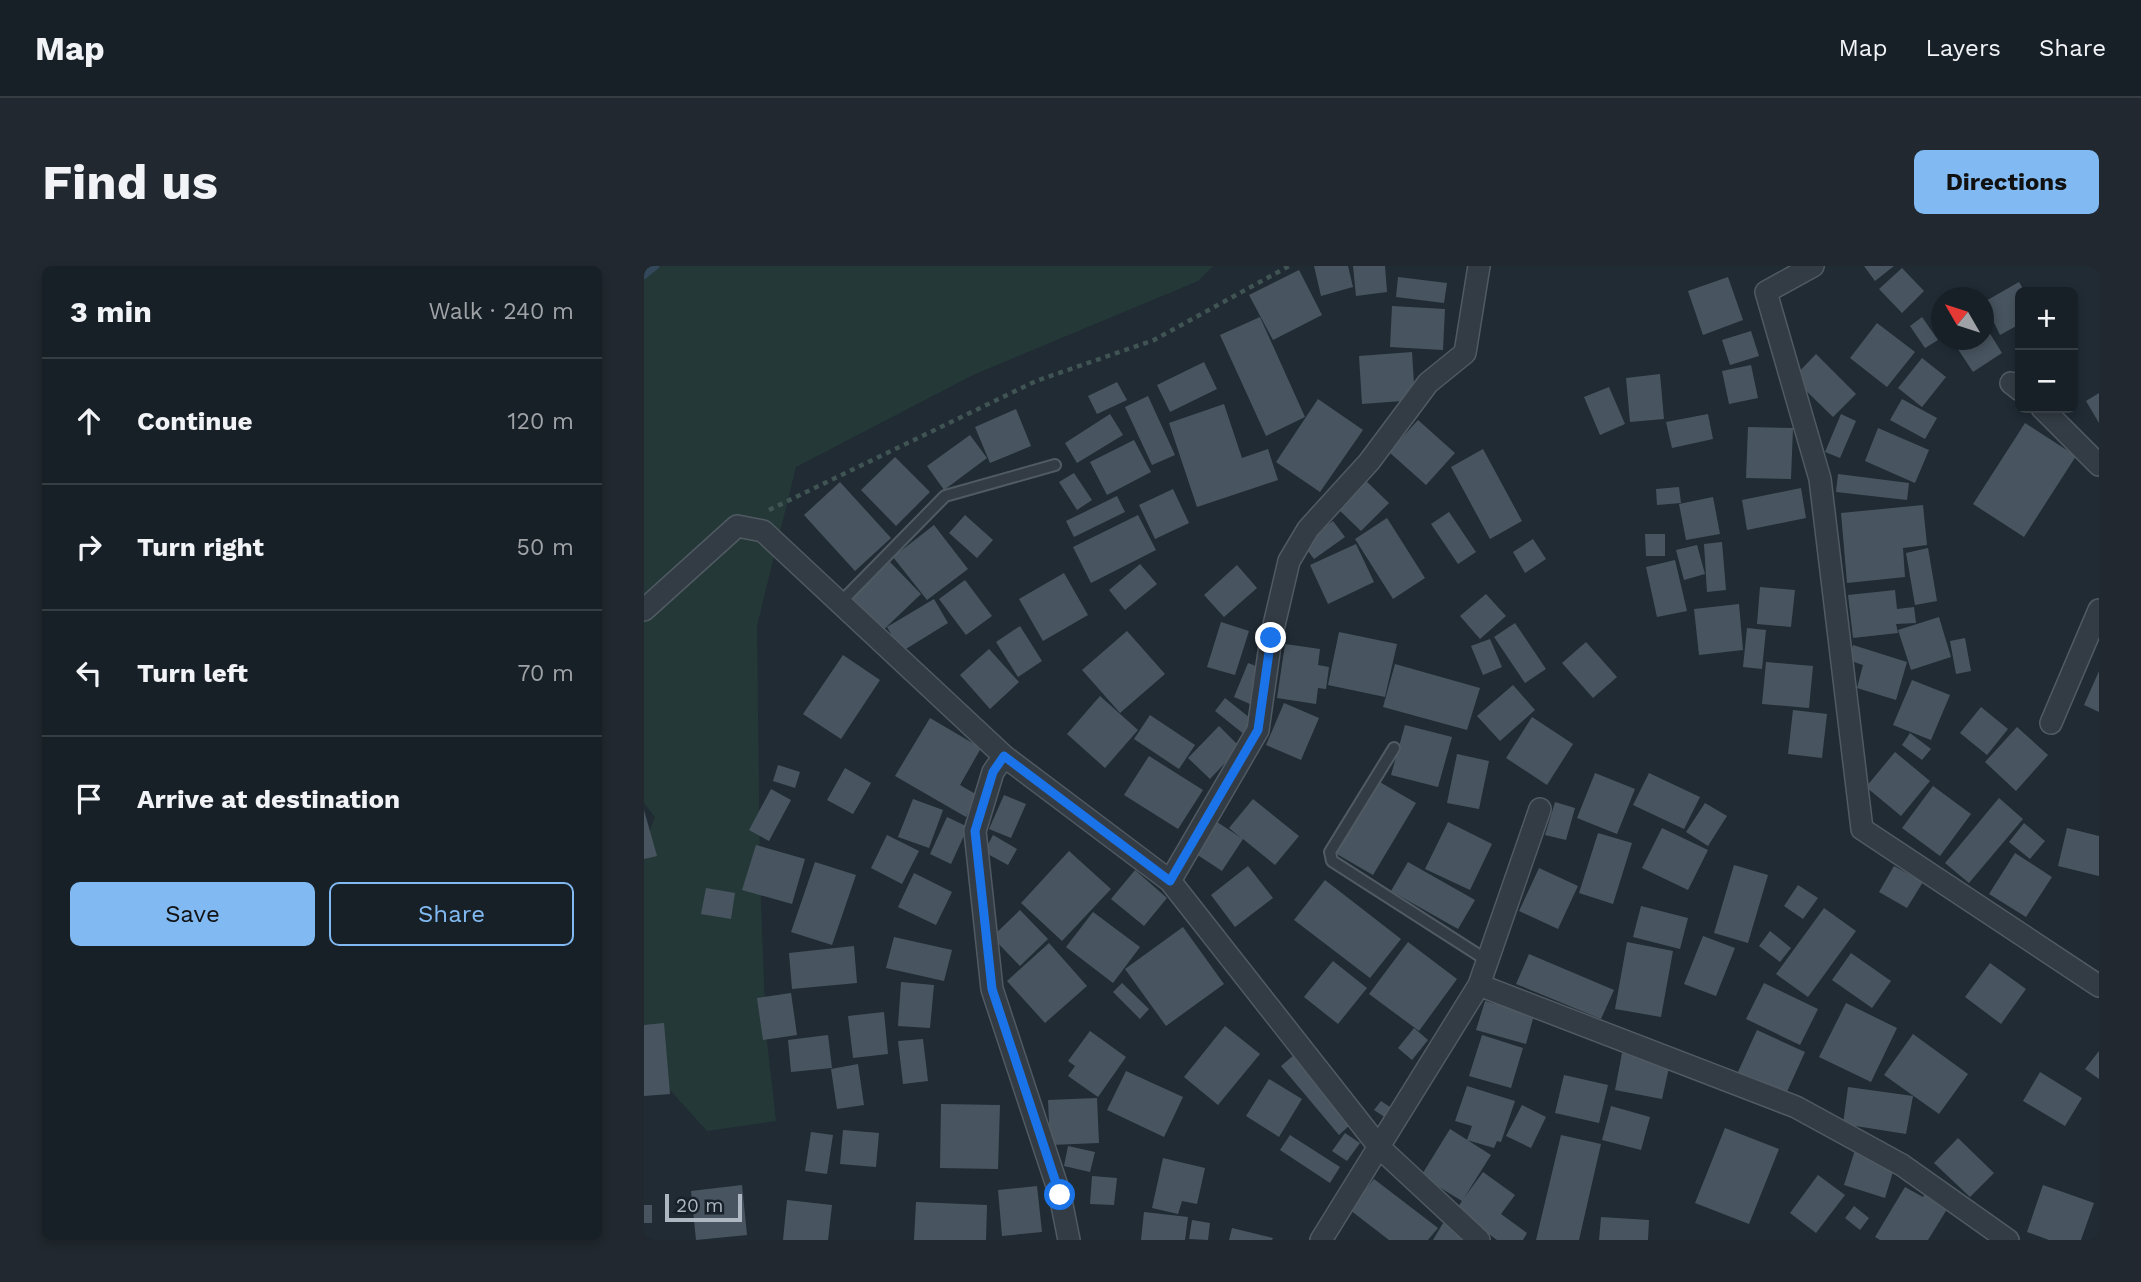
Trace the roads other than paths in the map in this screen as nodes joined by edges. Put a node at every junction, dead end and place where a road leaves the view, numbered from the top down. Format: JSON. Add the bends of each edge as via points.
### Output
{"nodes":[{"id":1,"x":1479,"y":266,"type":"edge"},
{"id":2,"x":1813,"y":266,"type":"edge"},
{"id":3,"x":2047,"y":413,"type":"edge"},
{"id":4,"x":1055,"y":465,"type":"dead end"},
{"id":5,"x":2099,"y":465,"type":"edge"},
{"id":6,"x":840,"y":603,"type":"junction"},
{"id":7,"x":644,"y":610,"type":"edge"},
{"id":8,"x":2099,"y":610,"type":"edge"},
{"id":9,"x":2051,"y":723,"type":"dead end"},
{"id":10,"x":1394,"y":748,"type":"dead end"},
{"id":11,"x":1004,"y":756,"type":"junction"},
{"id":12,"x":1540,"y":809,"type":"dead end"},
{"id":13,"x":1170,"y":881,"type":"junction"},
{"id":14,"x":1488,"y":961,"type":"junction"},
{"id":15,"x":1479,"y":985,"type":"junction"},
{"id":16,"x":2099,"y":986,"type":"edge"},
{"id":17,"x":1380,"y":1148,"type":"junction"},
{"id":18,"x":1069,"y":1240,"type":"edge"},
{"id":19,"x":1321,"y":1240,"type":"edge"},
{"id":20,"x":1479,"y":1240,"type":"edge"},
{"id":21,"x":2008,"y":1240,"type":"edge"}],
"edges":[{"from":1,"to":13,"type":"street","via":[[1465,353],[1429,383],[1369,462],[1308,529],[1289,561],[1271,638],[1258,730]]},
{"from":2,"to":16,"type":"street","via":[[1766,292],[1820,479],[1862,829]]},
{"from":3,"to":5,"type":"street"},
{"from":4,"to":6,"type":"lane","via":[[945,496]]},
{"from":6,"to":7,"type":"street","via":[[762,531],[737,526]]},
{"from":6,"to":11,"type":"street"},
{"from":8,"to":9,"type":"street"},
{"from":10,"to":14,"type":"lane","via":[[1330,852],[1332,861]]},
{"from":11,"to":13,"type":"street"},
{"from":11,"to":18,"type":"street","via":[[993,772],[975,831],[992,989],[1060,1195]]},
{"from":12,"to":14,"type":"street"},
{"from":13,"to":17,"type":"street"},
{"from":14,"to":15,"type":"street"},
{"from":15,"to":17,"type":"street"},
{"from":15,"to":21,"type":"street","via":[[1796,1107],[1902,1166]]},
{"from":17,"to":19,"type":"street"},
{"from":17,"to":20,"type":"street"}]}
